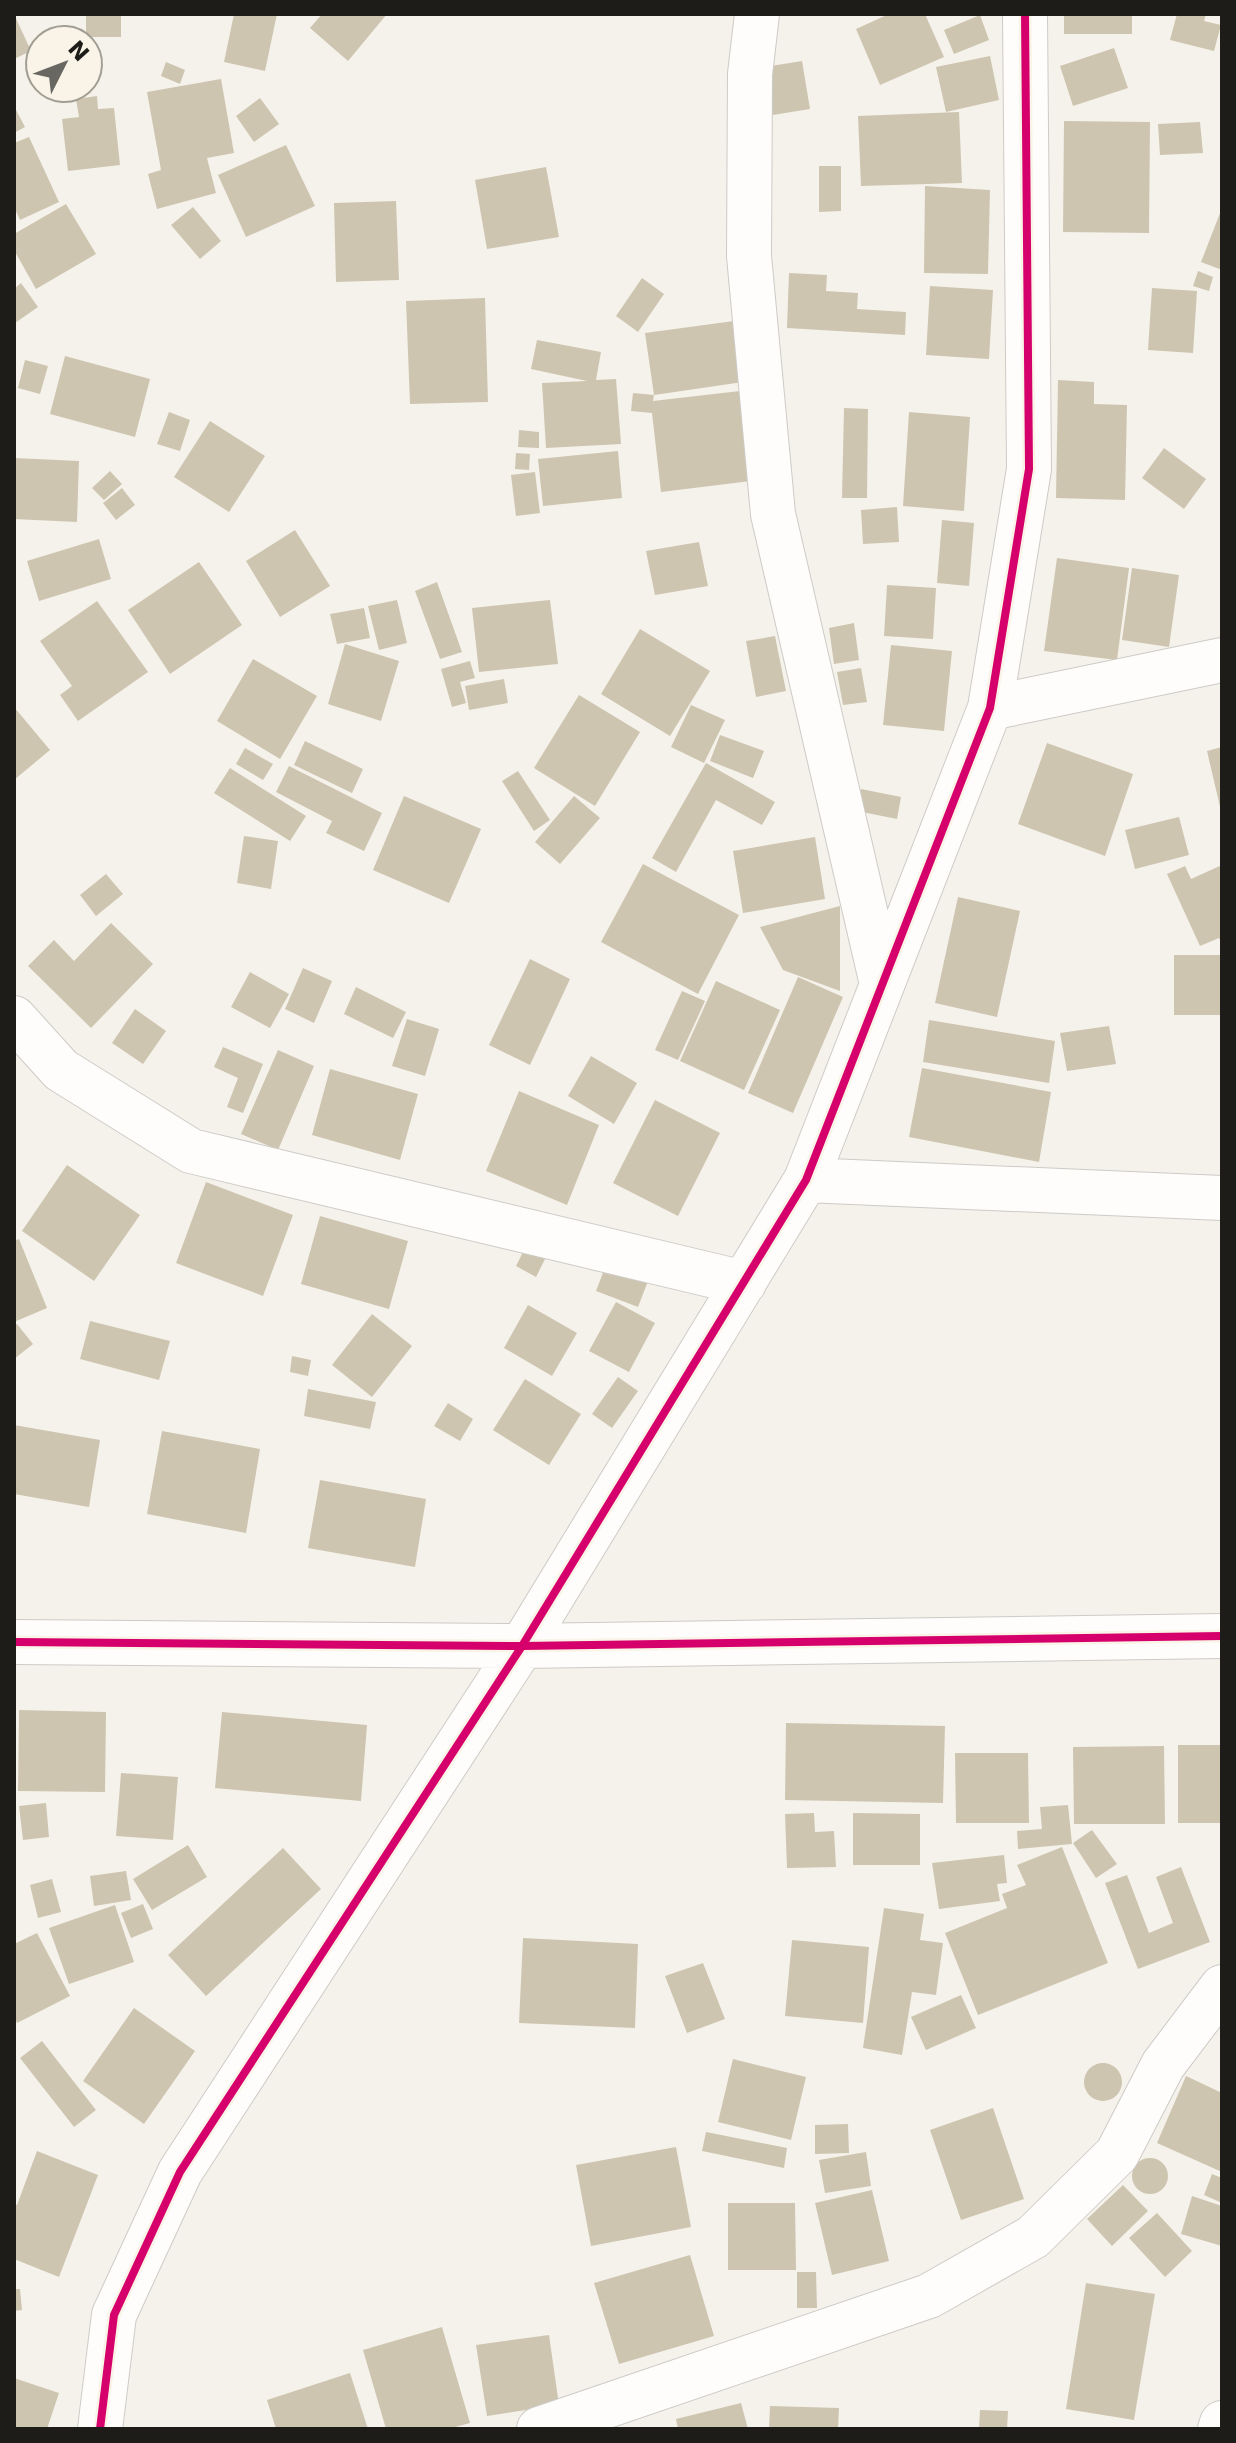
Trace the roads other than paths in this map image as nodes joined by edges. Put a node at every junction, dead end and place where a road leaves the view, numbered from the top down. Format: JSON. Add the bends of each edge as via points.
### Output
{"nodes":[{"id":1,"x":757,"y":14,"type":"edge"},
{"id":2,"x":1025,"y":14,"type":"edge"},
{"id":3,"x":1222,"y":660,"type":"edge"},
{"id":4,"x":990,"y":708,"type":"junction"},
{"id":5,"x":882,"y":984,"type":"junction"},
{"id":6,"x":14,"y":1018,"type":"edge"},
{"id":7,"x":806,"y":1180,"type":"junction"},
{"id":8,"x":1222,"y":1198,"type":"edge"},
{"id":9,"x":744,"y":1283,"type":"junction"},
{"id":10,"x":1222,"y":1636,"type":"edge"},
{"id":11,"x":14,"y":1642,"type":"edge"},
{"id":12,"x":522,"y":1646,"type":"junction"},
{"id":13,"x":1222,"y":1987,"type":"edge"},
{"id":14,"x":1222,"y":2423,"type":"edge"},
{"id":15,"x":100,"y":2429,"type":"edge"},
{"id":16,"x":539,"y":2429,"type":"edge"},
{"id":17,"x":1220,"y":2429,"type":"edge"}],
"edges":[{"from":1,"to":5,"type":"street","via":[[750,74],[749,256],[773,514]]},
{"from":2,"to":4,"type":"street","via":[[1029,469]]},
{"from":3,"to":4,"type":"street"},
{"from":4,"to":5,"type":"street"},
{"from":5,"to":7,"type":"street"},
{"from":6,"to":9,"type":"street","via":[[61,1070],[191,1151]]},
{"from":7,"to":8,"type":"street"},
{"from":7,"to":9,"type":"street"},
{"from":9,"to":12,"type":"street"},
{"from":10,"to":12,"type":"street"},
{"from":11,"to":12,"type":"street"},
{"from":12,"to":15,"type":"street","via":[[180,2172],[114,2315]]},
{"from":13,"to":16,"type":"street","via":[[1163,2065],[1117,2154],[1033,2237],[929,2296]]},
{"from":14,"to":17,"type":"street"}]}
